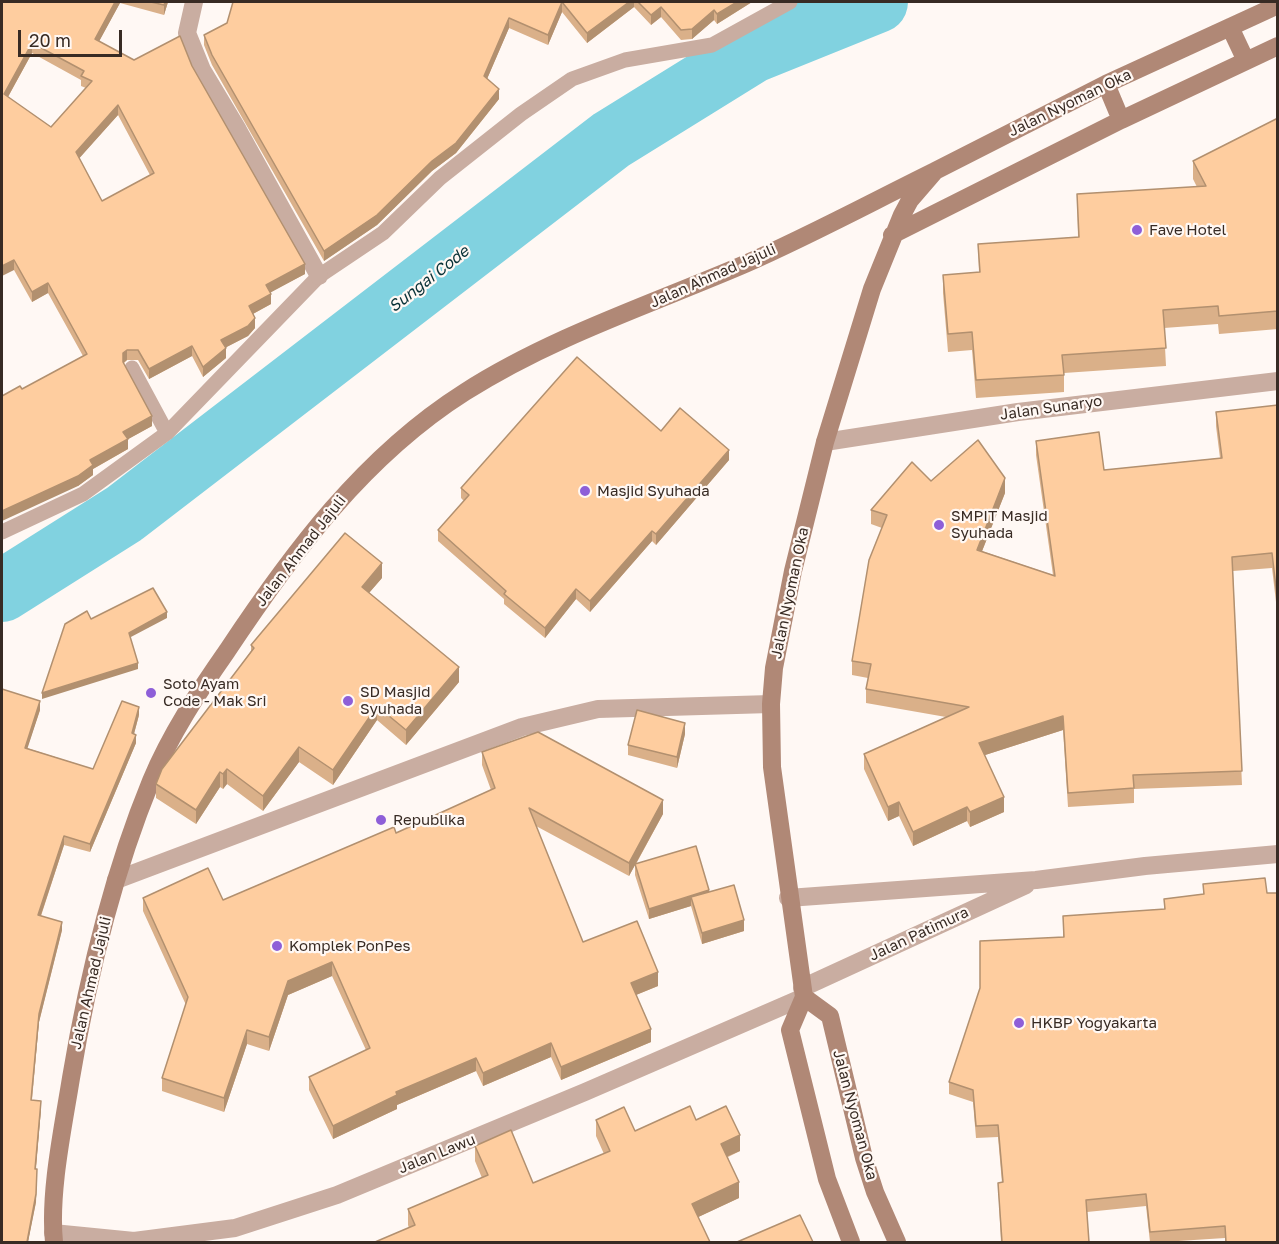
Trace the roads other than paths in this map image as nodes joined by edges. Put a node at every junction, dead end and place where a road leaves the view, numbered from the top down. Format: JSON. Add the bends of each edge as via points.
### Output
{"nodes":[{"id":1,"x":194,"y":2,"type":"edge"},
{"id":2,"x":790,"y":2,"type":"edge"},
{"id":3,"x":1278,"y":5,"type":"edge"},
{"id":4,"x":1230,"y":27,"type":"junction"},
{"id":5,"x":1278,"y":46,"type":"edge"},
{"id":6,"x":1245,"y":61,"type":"junction"},
{"id":7,"x":1106,"y":84,"type":"junction"},
{"id":8,"x":1121,"y":120,"type":"junction"},
{"id":9,"x":935,"y":171,"type":"junction"},
{"id":10,"x":892,"y":235,"type":"junction"},
{"id":11,"x":319,"y":276,"type":"junction"},
{"id":12,"x":132,"y":368,"type":"dead end"},
{"id":13,"x":1278,"y":381,"type":"edge"},
{"id":14,"x":167,"y":433,"type":"junction"},
{"id":15,"x":825,"y":442,"type":"junction"},
{"id":16,"x":2,"y":532,"type":"edge"},
{"id":17,"x":771,"y":704,"type":"junction"},
{"id":18,"x":1278,"y":854,"type":"edge"},
{"id":19,"x":116,"y":880,"type":"junction"},
{"id":20,"x":1036,"y":880,"type":"junction"},
{"id":21,"x":788,"y":898,"type":"junction"},
{"id":22,"x":803,"y":993,"type":"junction"},
{"id":23,"x":53,"y":1238,"type":"edge"},
{"id":24,"x":851,"y":1242,"type":"edge"},
{"id":25,"x":897,"y":1242,"type":"edge"}],
"edges":[{"from":1,"to":11,"type":"street","via":[[187,33],[202,70]]},
{"from":2,"to":11,"type":"lane","via":[[712,45],[625,60],[572,79],[440,178],[383,233]]},
{"from":3,"to":4,"type":"street","name":"Jalan Nyoman Oka"},
{"from":4,"to":6,"type":"street"},
{"from":4,"to":7,"type":"street","name":"Jalan Nyoman Oka"},
{"from":5,"to":6,"type":"street"},
{"from":6,"to":8,"type":"street"},
{"from":7,"to":8,"type":"street"},
{"from":7,"to":9,"type":"street","name":"Jalan Nyoman Oka"},
{"from":8,"to":10,"type":"street"},
{"from":9,"to":10,"type":"street","name":"Jalan Nyoman Oka","via":[[910,200]]},
{"from":9,"to":19,"type":"street","name":"Jalan Ahmad Jajuli","via":[[751,261],[541,351],[464,393],[391,448],[326,516],[268,589],[210,676],[153,776]]},
{"from":10,"to":15,"type":"street","name":"Jalan Nyoman Oka"},
{"from":11,"to":14,"type":"lane"},
{"from":12,"to":14,"type":"lane"},
{"from":13,"to":15,"type":"street","name":"Jalan Sunaryo","via":[[1018,412]]},
{"from":14,"to":16,"type":"lane","via":[[83,494]]},
{"from":15,"to":17,"type":"street","name":"Jalan Nyoman Oka","via":[[779,632]]},
{"from":17,"to":19,"type":"street","via":[[598,709],[522,727]]},
{"from":17,"to":21,"type":"street","name":"Jalan Nyoman Oka","via":[[772,767]]},
{"from":18,"to":20,"type":"street","name":"Jalan Patimura"},
{"from":19,"to":23,"type":"street","name":"Jalan Ahmad Jajuli","via":[[94,956],[76,1050],[58,1162]]},
{"from":20,"to":21,"type":"street","name":"Jalan Patimura"},
{"from":20,"to":22,"type":"street","name":"Jalan Patimura"},
{"from":21,"to":22,"type":"street","name":"Jalan Nyoman Oka"},
{"from":22,"to":23,"type":"street","name":"Jalan Lawu","via":[[585,1092],[348,1190],[235,1228],[134,1241]]},
{"from":22,"to":24,"type":"street","via":[[790,1030],[827,1179]]},
{"from":22,"to":25,"type":"street","name":"Jalan Nyoman Oka","via":[[830,1017],[864,1158]]}]}
